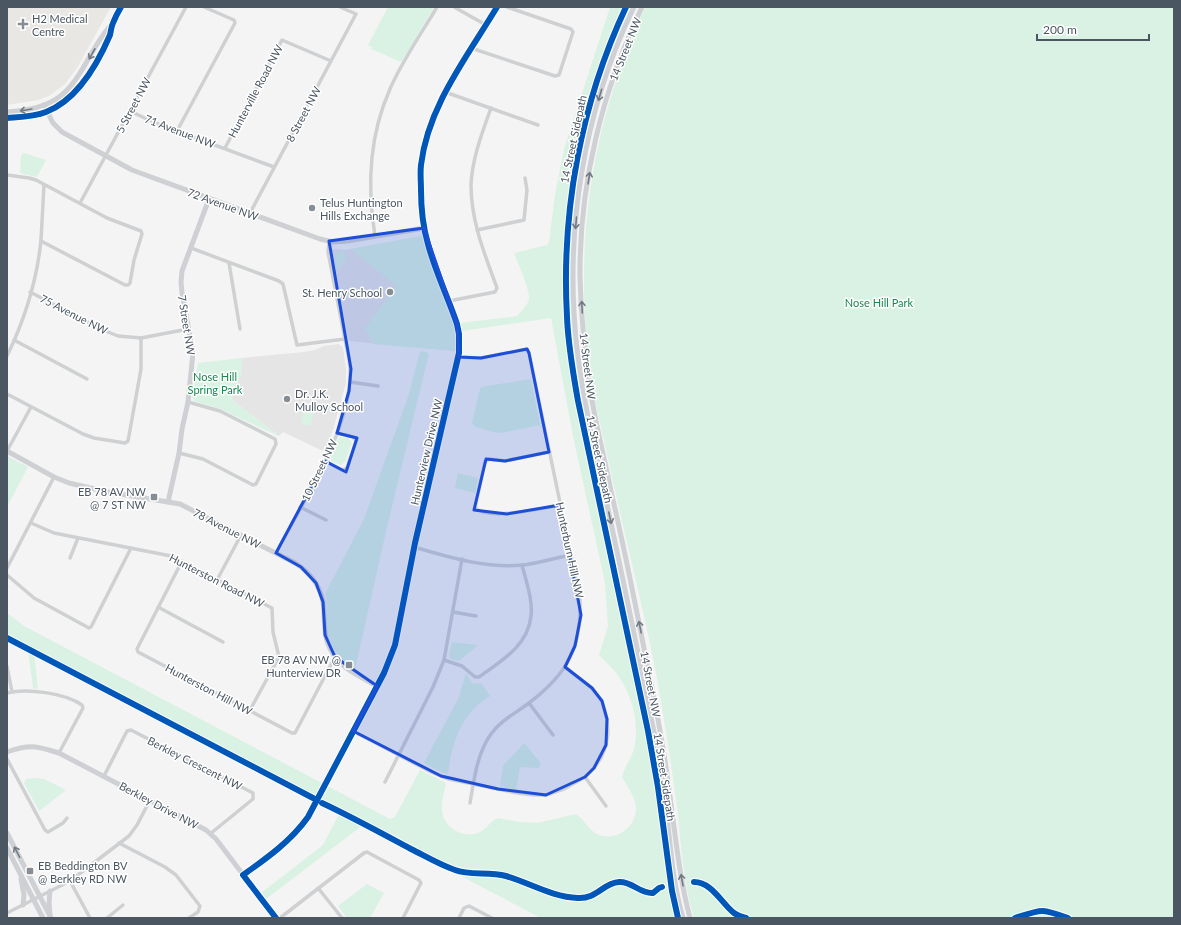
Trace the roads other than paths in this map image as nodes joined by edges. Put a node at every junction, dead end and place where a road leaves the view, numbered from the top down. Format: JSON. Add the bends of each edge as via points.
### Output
{"nodes":[{"id":1,"x":121,"y":7,"type":"edge"},
{"id":2,"x":186,"y":7,"type":"edge"},
{"id":3,"x":204,"y":7,"type":"edge"},
{"id":4,"x":340,"y":7,"type":"edge"},
{"id":5,"x":436,"y":7,"type":"edge"},
{"id":6,"x":454,"y":7,"type":"edge"},
{"id":7,"x":497,"y":7,"type":"edge"},
{"id":8,"x":507,"y":7,"type":"edge"},
{"id":9,"x":634,"y":7,"type":"edge"},
{"id":10,"x":642,"y":7,"type":"edge"},
{"id":11,"x":112,"y":24,"type":"junction"},
{"id":12,"x":486,"y":26,"type":"junction"},
{"id":13,"x":471,"y":48,"type":"junction"},
{"id":14,"x":331,"y":61,"type":"junction"},
{"id":15,"x":445,"y":92,"type":"junction"},
{"id":16,"x":44,"y":105,"type":"junction"},
{"id":17,"x":491,"y":108,"type":"junction"},
{"id":18,"x":130,"y":111,"type":"junction"},
{"id":19,"x":7,"y":112,"type":"edge"},
{"id":20,"x":47,"y":112,"type":"junction"},
{"id":21,"x":7,"y":118,"type":"edge"},
{"id":22,"x":538,"y":125,"type":"dead end"},
{"id":23,"x":177,"y":131,"type":"junction"},
{"id":24,"x":225,"y":148,"type":"junction"},
{"id":25,"x":106,"y":156,"type":"junction"},
{"id":26,"x":274,"y":167,"type":"junction"},
{"id":27,"x":7,"y":176,"type":"edge"},
{"id":28,"x":525,"y":178,"type":"dead end"},
{"id":29,"x":44,"y":185,"type":"junction"},
{"id":30,"x":209,"y":199,"type":"junction"},
{"id":31,"x":80,"y":203,"type":"junction"},
{"id":32,"x":250,"y":213,"type":"junction"},
{"id":33,"x":424,"y":228,"type":"junction"},
{"id":34,"x":477,"y":230,"type":"junction"},
{"id":35,"x":375,"y":236,"type":"junction"},
{"id":36,"x":41,"y":241,"type":"junction"},
{"id":37,"x":329,"y":241,"type":"junction"},
{"id":38,"x":190,"y":248,"type":"junction"},
{"id":39,"x":229,"y":263,"type":"junction"},
{"id":40,"x":30,"y":292,"type":"junction"},
{"id":41,"x":449,"y":301,"type":"junction"},
{"id":42,"x":188,"y":329,"type":"junction"},
{"id":43,"x":240,"y":329,"type":"dead end"},
{"id":44,"x":141,"y":338,"type":"junction"},
{"id":45,"x":345,"y":339,"type":"junction"},
{"id":46,"x":14,"y":340,"type":"junction"},
{"id":47,"x":7,"y":356,"type":"edge"},
{"id":48,"x":458,"y":357,"type":"junction"},
{"id":49,"x":87,"y":379,"type":"dead end"},
{"id":50,"x":350,"y":382,"type":"junction"},
{"id":51,"x":378,"y":386,"type":"dead end"},
{"id":52,"x":7,"y":394,"type":"edge"},
{"id":53,"x":188,"y":402,"type":"junction"},
{"id":54,"x":31,"y":407,"type":"junction"},
{"id":55,"x":337,"y":433,"type":"junction"},
{"id":56,"x":7,"y":451,"type":"edge"},
{"id":57,"x":549,"y":452,"type":"junction"},
{"id":58,"x":179,"y":453,"type":"junction"},
{"id":59,"x":325,"y":461,"type":"junction"},
{"id":60,"x":54,"y":477,"type":"junction"},
{"id":61,"x":168,"y":502,"type":"junction"},
{"id":62,"x":560,"y":505,"type":"junction"},
{"id":63,"x":300,"y":507,"type":"junction"},
{"id":64,"x":326,"y":520,"type":"dead end"},
{"id":65,"x":31,"y":523,"type":"junction"},
{"id":66,"x":241,"y":535,"type":"junction"},
{"id":67,"x":78,"y":538,"type":"junction"},
{"id":68,"x":414,"y":547,"type":"junction"},
{"id":69,"x":132,"y":548,"type":"junction"},
{"id":70,"x":276,"y":553,"type":"junction"},
{"id":71,"x":571,"y":555,"type":"junction"},
{"id":72,"x":70,"y":558,"type":"dead end"},
{"id":73,"x":462,"y":559,"type":"junction"},
{"id":74,"x":182,"y":561,"type":"junction"},
{"id":75,"x":522,"y":565,"type":"junction"},
{"id":76,"x":7,"y":568,"type":"edge"},
{"id":77,"x":7,"y":575,"type":"edge"},
{"id":78,"x":217,"y":580,"type":"junction"},
{"id":79,"x":158,"y":607,"type":"junction"},
{"id":80,"x":453,"y":612,"type":"junction"},
{"id":81,"x":476,"y":616,"type":"dead end"},
{"id":82,"x":224,"y":642,"type":"dead end"},
{"id":83,"x":335,"y":657,"type":"junction"},
{"id":84,"x":444,"y":660,"type":"junction"},
{"id":85,"x":7,"y":666,"type":"edge"},
{"id":86,"x":565,"y":667,"type":"junction"},
{"id":87,"x":377,"y":686,"type":"junction"},
{"id":88,"x":12,"y":692,"type":"junction"},
{"id":89,"x":7,"y":694,"type":"edge"},
{"id":90,"x":529,"y":703,"type":"junction"},
{"id":91,"x":250,"y":710,"type":"junction"},
{"id":92,"x":353,"y":731,"type":"junction"},
{"id":93,"x":553,"y":734,"type":"dead end"},
{"id":94,"x":7,"y":752,"type":"edge"},
{"id":95,"x":58,"y":753,"type":"junction"},
{"id":96,"x":398,"y":754,"type":"junction"},
{"id":97,"x":7,"y":759,"type":"edge"},
{"id":98,"x":104,"y":776,"type":"junction"},
{"id":99,"x":585,"y":777,"type":"junction"},
{"id":100,"x":384,"y":782,"type":"dead end"},
{"id":101,"x":474,"y":784,"type":"junction"},
{"id":102,"x":150,"y":800,"type":"junction"},
{"id":103,"x":470,"y":803,"type":"dead end"},
{"id":104,"x":606,"y":806,"type":"dead end"},
{"id":105,"x":67,"y":818,"type":"dead end"},
{"id":106,"x":7,"y":833,"type":"edge"},
{"id":107,"x":210,"y":834,"type":"junction"},
{"id":108,"x":120,"y":843,"type":"junction"},
{"id":109,"x":7,"y":848,"type":"edge"},
{"id":110,"x":19,"y":870,"type":"junction"},
{"id":111,"x":243,"y":875,"type":"junction"},
{"id":112,"x":70,"y":881,"type":"junction"},
{"id":113,"x":318,"y":888,"type":"junction"},
{"id":114,"x":50,"y":891,"type":"junction"},
{"id":115,"x":40,"y":896,"type":"junction"},
{"id":116,"x":33,"y":900,"type":"junction"},
{"id":117,"x":22,"y":905,"type":"junction"},
{"id":118,"x":123,"y":905,"type":"dead end"},
{"id":119,"x":7,"y":913,"type":"edge"},
{"id":120,"x":43,"y":918,"type":"edge"},
{"id":121,"x":51,"y":918,"type":"edge"},
{"id":122,"x":90,"y":918,"type":"edge"},
{"id":123,"x":107,"y":918,"type":"edge"},
{"id":124,"x":189,"y":918,"type":"edge"},
{"id":125,"x":276,"y":918,"type":"edge"},
{"id":126,"x":280,"y":918,"type":"edge"},
{"id":127,"x":342,"y":918,"type":"edge"},
{"id":128,"x":403,"y":918,"type":"edge"},
{"id":129,"x":459,"y":918,"type":"edge"},
{"id":130,"x":492,"y":918,"type":"edge"},
{"id":131,"x":683,"y":918,"type":"edge"},
{"id":132,"x":690,"y":918,"type":"edge"}],
"edges":[{"from":1,"to":11,"type":"street"},
{"from":2,"to":18,"type":"street","name":"5 Street NW"},
{"from":3,"to":23,"type":"street","via":[[234,20],[235,23]]},
{"from":4,"to":14,"type":"street","name":"8 Street NW","via":[[356,14]]},
{"from":5,"to":35,"type":"street","via":[[390,89],[379,118],[372,152],[370,183]]},
{"from":6,"to":12,"type":"street"},
{"from":7,"to":12,"type":"street","name":"Hunterview Drive NW"},
{"from":8,"to":13,"type":"street","via":[[571,29],[573,32],[559,74],[555,76]]},
{"from":9,"to":131,"type":"street","name":"14 Street NW","one_way":true,"via":[[606,74],[589,136],[578,200],[573,257],[574,301],[584,400],[664,784],[673,866]]},
{"from":132,"to":10,"type":"street","name":"14 Street NW","one_way":true,"via":[[679,866],[664,747],[591,396],[582,309],[581,255],[592,159],[613,77]]},
{"from":11,"to":16,"type":"street","one_way":true,"via":[[105,31],[72,86],[58,98]]},
{"from":11,"to":20,"type":"street","via":[[110,34],[79,88]]},
{"from":12,"to":13,"type":"street","name":"Hunterview Drive NW"},
{"from":13,"to":15,"type":"street","name":"Hunterview Drive NW"},
{"from":14,"to":24,"type":"street","name":"Hunterville Road NW","via":[[282,40]]},
{"from":14,"to":26,"type":"street","name":"8 Street NW"},
{"from":15,"to":17,"type":"street"},
{"from":15,"to":33,"type":"street","name":"Hunterview Drive NW","via":[[429,130],[421,166]]},
{"from":16,"to":19,"type":"street","one_way":true},
{"from":16,"to":20,"type":"street","name":"72 Avenue NW"},
{"from":17,"to":22,"type":"street"},
{"from":17,"to":34,"type":"street","via":[[478,147],[471,184]]},
{"from":18,"to":23,"type":"street","name":"71 Avenue NW"},
{"from":18,"to":25,"type":"street","name":"5 Street NW"},
{"from":20,"to":21,"type":"street"},
{"from":20,"to":25,"type":"street","name":"72 Avenue NW","via":[[62,132]]},
{"from":23,"to":24,"type":"street","name":"71 Avenue NW"},
{"from":24,"to":26,"type":"street","name":"71 Avenue NW"},
{"from":25,"to":30,"type":"street","name":"72 Avenue NW","via":[[132,170]]},
{"from":25,"to":31,"type":"street","name":"5 Street NW"},
{"from":26,"to":32,"type":"street","name":"8 Street NW"},
{"from":27,"to":29,"type":"street","via":[[29,178]]},
{"from":28,"to":34,"type":"street","via":[[527,190],[524,220]]},
{"from":29,"to":31,"type":"street"},
{"from":29,"to":36,"type":"street"},
{"from":30,"to":32,"type":"street","name":"72 Avenue NW"},
{"from":30,"to":38,"type":"street","name":"7 Street NW"},
{"from":31,"to":36,"type":"street","via":[[141,231],[128,285]]},
{"from":32,"to":37,"type":"street","name":"72 Avenue NW"},
{"from":33,"to":35,"type":"street","name":"72 Avenue NW"},
{"from":33,"to":41,"type":"street","name":"Hunterview Drive NW"},
{"from":34,"to":41,"type":"street","via":[[498,288],[495,292]]},
{"from":35,"to":37,"type":"street","name":"72 Avenue NW"},
{"from":36,"to":40,"type":"street"},
{"from":37,"to":45,"type":"street","name":"10 Street NW","via":[[328,252]]},
{"from":38,"to":39,"type":"street"},
{"from":38,"to":42,"type":"street","name":"7 Street NW","via":[[181,282]]},
{"from":39,"to":43,"type":"street"},
{"from":39,"to":45,"type":"street","via":[[283,284],[297,345]]},
{"from":40,"to":44,"type":"street","name":"75 Avenue NW","via":[[113,334]]},
{"from":40,"to":46,"type":"street"},
{"from":41,"to":48,"type":"street","name":"Hunterview Drive NW","via":[[459,334]]},
{"from":42,"to":44,"type":"street","name":"75 Avenue NW"},
{"from":42,"to":53,"type":"street","name":"7 Street NW","via":[[193,353]]},
{"from":44,"to":54,"type":"street","via":[[141,369],[128,441],[125,443],[83,434]]},
{"from":45,"to":50,"type":"street","name":"10 Street NW"},
{"from":46,"to":47,"type":"street"},
{"from":46,"to":49,"type":"street"},
{"from":48,"to":57,"type":"street","name":"Hunterburn Hill NW","via":[[481,358],[527,349]]},
{"from":48,"to":68,"type":"street","name":"Hunterview Drive NW"},
{"from":50,"to":51,"type":"street"},
{"from":50,"to":55,"type":"street","name":"10 Street NW"},
{"from":52,"to":54,"type":"street"},
{"from":53,"to":58,"type":"street","name":"7 Street NW"},
{"from":53,"to":58,"type":"street","via":[[220,411],[275,439],[276,444],[256,484],[253,485],[203,459]]},
{"from":54,"to":56,"type":"street"},
{"from":55,"to":59,"type":"street","name":"10 Street NW"},
{"from":55,"to":59,"type":"street","via":[[353,437],[356,441],[347,468],[342,470]]},
{"from":56,"to":60,"type":"street","name":"78 Avenue NW"},
{"from":57,"to":62,"type":"street","name":"Hunterburn Hill NW"},
{"from":57,"to":62,"type":"street","via":[[505,461],[488,459],[485,462],[475,508],[507,514]]},
{"from":58,"to":61,"type":"street","name":"7 Street NW"},
{"from":59,"to":63,"type":"street","name":"10 Street NW"},
{"from":60,"to":61,"type":"street","name":"78 Avenue NW","via":[[100,490]]},
{"from":60,"to":65,"type":"street"},
{"from":61,"to":66,"type":"street","name":"78 Avenue NW","via":[[180,504]]},
{"from":62,"to":71,"type":"street","name":"Hunterburn Hill NW"},
{"from":63,"to":64,"type":"street"},
{"from":63,"to":70,"type":"street","name":"10 Street NW"},
{"from":65,"to":67,"type":"street","name":"Hunterston Road NW","via":[[54,533]]},
{"from":65,"to":76,"type":"street"},
{"from":66,"to":70,"type":"street","name":"78 Avenue NW"},
{"from":66,"to":78,"type":"street"},
{"from":67,"to":69,"type":"street","name":"Hunterston Road NW"},
{"from":67,"to":72,"type":"street"},
{"from":68,"to":73,"type":"street"},
{"from":68,"to":87,"type":"street","name":"Hunterview Drive NW","via":[[395,645]]},
{"from":69,"to":74,"type":"street","name":"Hunterston Road NW","via":[[171,556]]},
{"from":69,"to":77,"type":"street","via":[[89,628],[34,598]]},
{"from":70,"to":83,"type":"street","name":"78 Avenue NW","via":[[301,567],[316,583],[323,602],[324,635]]},
{"from":71,"to":75,"type":"street"},
{"from":71,"to":86,"type":"street","name":"Hunterburn Hill NW","via":[[581,615],[580,632]]},
{"from":73,"to":75,"type":"street","via":[[495,565]]},
{"from":73,"to":80,"type":"street"},
{"from":74,"to":78,"type":"street","name":"Hunterston Road NW"},
{"from":74,"to":79,"type":"street","name":"Hunterston Hill NW"},
{"from":75,"to":84,"type":"street","via":[[532,615],[526,636],[521,643],[479,677],[475,677],[462,666]]},
{"from":78,"to":91,"type":"street","name":"Hunterston Road NW","via":[[272,608],[273,632],[279,657]]},
{"from":79,"to":82,"type":"street"},
{"from":79,"to":91,"type":"street","name":"Hunterston Hill NW","via":[[137,650]]},
{"from":80,"to":81,"type":"street"},
{"from":80,"to":84,"type":"street"},
{"from":83,"to":87,"type":"street","name":"78 Avenue NW","via":[[346,668]]},
{"from":83,"to":91,"type":"street","name":"Hunterston Hill NW","via":[[295,733]]},
{"from":84,"to":96,"type":"street"},
{"from":85,"to":88,"type":"street"},
{"from":86,"to":90,"type":"street","name":"Hunterburn Hill NW","via":[[553,682]]},
{"from":86,"to":99,"type":"street","via":[[592,688],[602,702],[607,719],[606,745],[597,763]]},
{"from":87,"to":92,"type":"street","name":"Hunterview Drive NW"},
{"from":88,"to":89,"type":"street"},
{"from":88,"to":95,"type":"street","via":[[60,696],[82,705]]},
{"from":90,"to":93,"type":"street"},
{"from":90,"to":101,"type":"street","name":"Hunterburn Hill NW","via":[[502,722],[490,735],[479,760]]},
{"from":92,"to":96,"type":"street"},
{"from":92,"to":111,"type":"street","name":"Hunterview Drive NW","via":[[303,825]]},
{"from":94,"to":95,"type":"street","name":"Berkley Drive NW","via":[[30,746]]},
{"from":95,"to":98,"type":"street","name":"Berkley Drive NW"},
{"from":96,"to":100,"type":"street"},
{"from":96,"to":101,"type":"street","via":[[441,776]]},
{"from":97,"to":105,"type":"street","via":[[45,830],[48,832]]},
{"from":98,"to":102,"type":"street","name":"Berkley Drive NW"},
{"from":98,"to":107,"type":"street","name":"Berkley Crescent NW","via":[[127,731],[131,730],[253,793],[253,799]]},
{"from":99,"to":101,"type":"street","via":[[564,789],[546,795],[517,793]]},
{"from":99,"to":104,"type":"street"},
{"from":101,"to":103,"type":"street","name":"Hunterburn Hill NW"},
{"from":102,"to":107,"type":"street","name":"Berkley Drive NW"},
{"from":102,"to":108,"type":"street","via":[[137,825]]},
{"from":115,"to":106,"type":"street","one_way":true},
{"from":107,"to":111,"type":"street","name":"Berkley Drive NW"},
{"from":108,"to":112,"type":"street"},
{"from":108,"to":124,"type":"street","via":[[165,867],[176,876],[200,906],[198,912]]},
{"from":109,"to":110,"type":"street"},
{"from":110,"to":116,"type":"street"},
{"from":110,"to":117,"type":"street","via":[[24,895]]},
{"from":111,"to":125,"type":"street","name":"Berkley Drive NW"},
{"from":112,"to":114,"type":"street"},
{"from":112,"to":122,"type":"street"},
{"from":113,"to":126,"type":"street"},
{"from":113,"to":127,"type":"street"},
{"from":113,"to":128,"type":"street","via":[[367,852],[421,883]]},
{"from":114,"to":115,"type":"street"},
{"from":114,"to":121,"type":"street"},
{"from":115,"to":116,"type":"street"},
{"from":115,"to":121,"type":"street"},
{"from":116,"to":117,"type":"street"},
{"from":116,"to":120,"type":"street"},
{"from":117,"to":119,"type":"street"},
{"from":118,"to":123,"type":"street"},
{"from":129,"to":130,"type":"street","via":[[464,908],[469,906]]}]}
